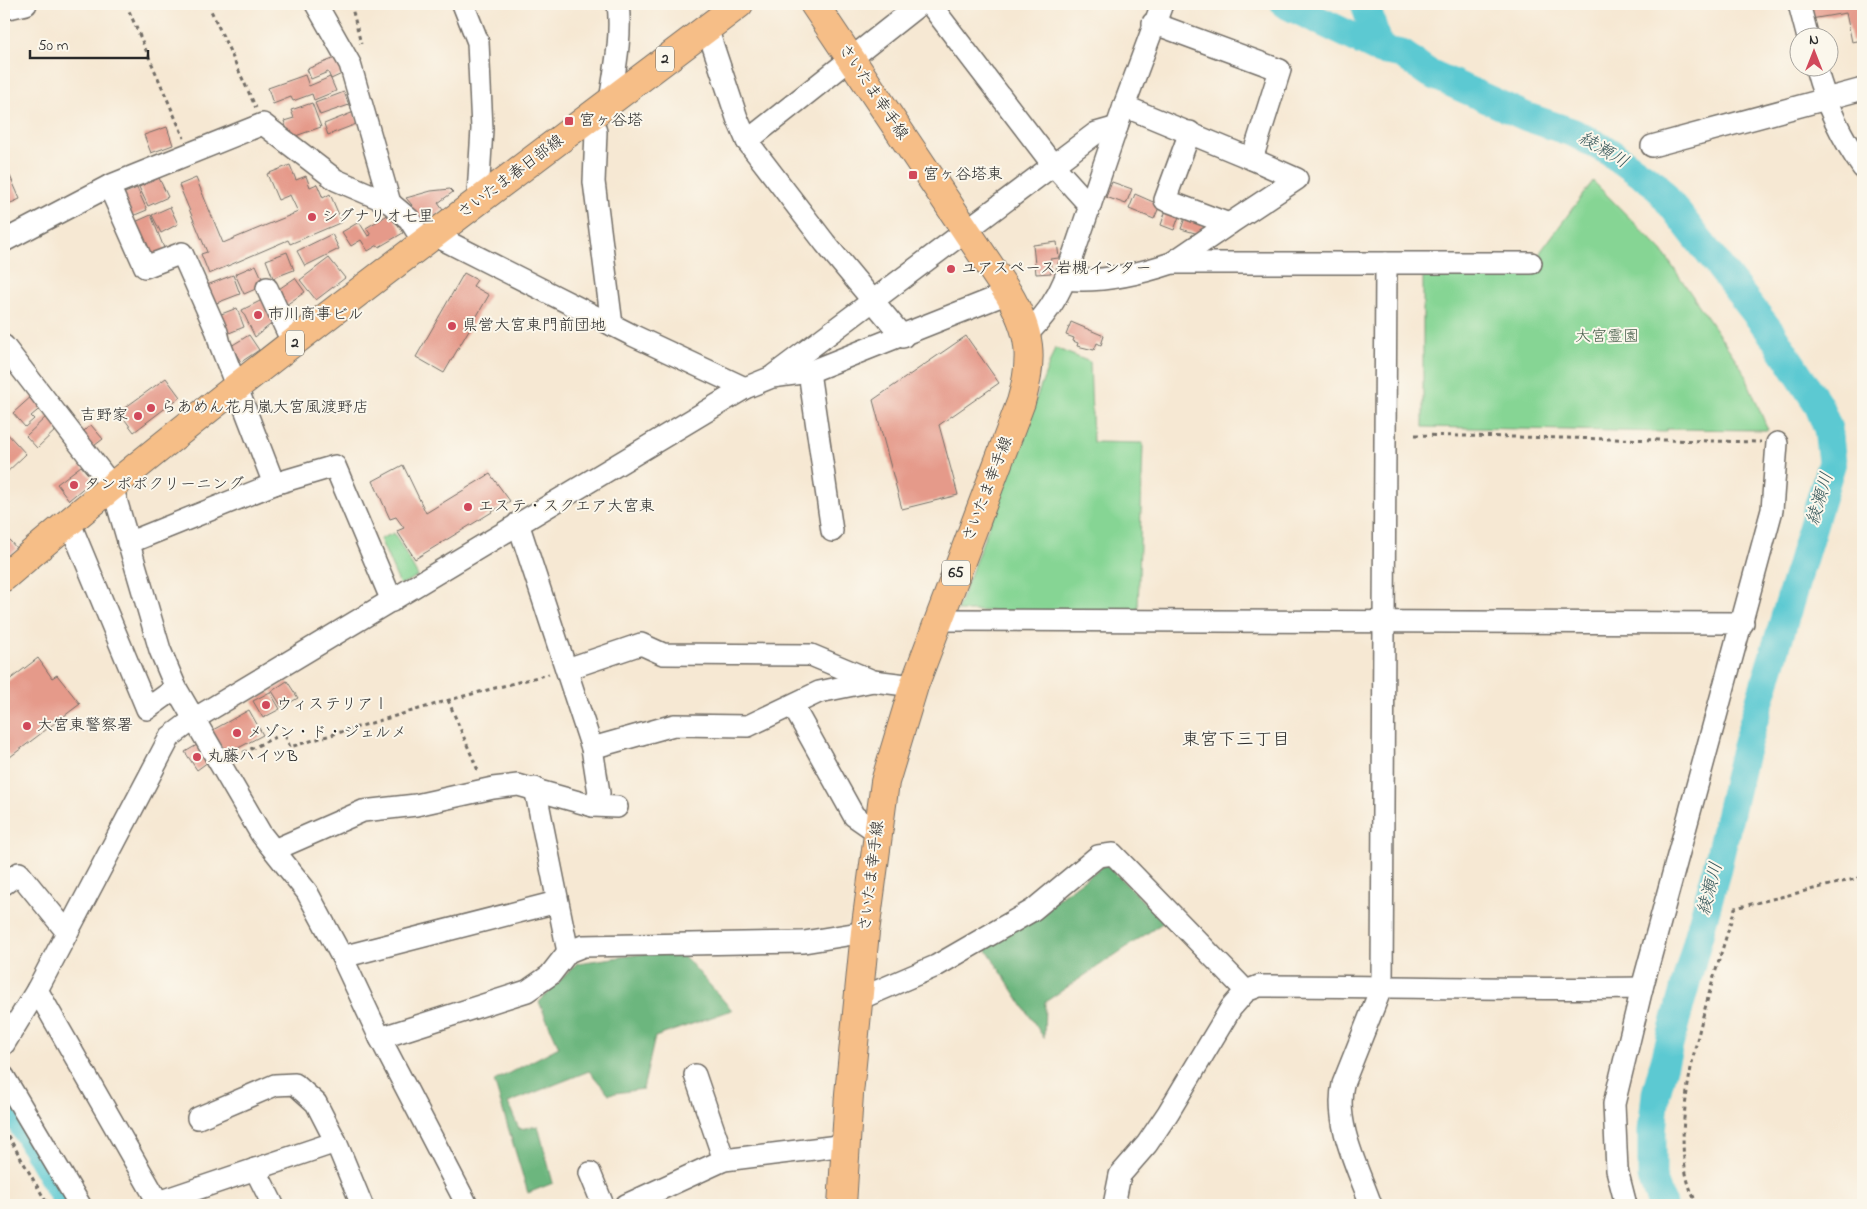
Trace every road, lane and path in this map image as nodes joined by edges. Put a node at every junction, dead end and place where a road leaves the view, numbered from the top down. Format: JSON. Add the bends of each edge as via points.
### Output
{"nodes":[{"id":1,"x":26,"y":4,"type":"edge"},
{"id":2,"x":126,"y":4,"type":"edge"},
{"id":3,"x":208,"y":4,"type":"edge"},
{"id":4,"x":316,"y":4,"type":"edge"},
{"id":5,"x":463,"y":4,"type":"edge"},
{"id":6,"x":618,"y":4,"type":"edge"},
{"id":7,"x":739,"y":4,"type":"edge"},
{"id":8,"x":814,"y":4,"type":"edge"},
{"id":9,"x":920,"y":4,"type":"edge"},
{"id":10,"x":930,"y":4,"type":"edge"},
{"id":11,"x":1162,"y":4,"type":"edge"},
{"id":12,"x":1799,"y":4,"type":"edge"},
{"id":13,"x":4,"y":9,"type":"edge"},
{"id":14,"x":1153,"y":23,"type":"junction"},
{"id":15,"x":707,"y":28,"type":"junction"},
{"id":16,"x":1805,"y":28,"type":"edge"},
{"id":17,"x":851,"y":60,"type":"junction"},
{"id":18,"x":1819,"y":78,"type":"edge"},
{"id":19,"x":1863,"y":89,"type":"edge"},
{"id":20,"x":1824,"y":98,"type":"junction"},
{"id":21,"x":1124,"y":106,"type":"junction"},
{"id":22,"x":601,"y":108,"type":"junction"},
{"id":23,"x":263,"y":124,"type":"junction"},
{"id":24,"x":1117,"y":127,"type":"junction"},
{"id":25,"x":1190,"y":132,"type":"junction"},
{"id":26,"x":747,"y":141,"type":"junction"},
{"id":27,"x":1652,"y":146,"type":"dead end"},
{"id":28,"x":190,"y":153,"type":"junction"},
{"id":29,"x":1252,"y":160,"type":"junction"},
{"id":30,"x":1053,"y":165,"type":"junction"},
{"id":31,"x":1863,"y":168,"type":"edge"},
{"id":32,"x":109,"y":186,"type":"junction"},
{"id":33,"x":482,"y":199,"type":"junction"},
{"id":34,"x":390,"y":203,"type":"junction"},
{"id":35,"x":1090,"y":206,"type":"junction"},
{"id":36,"x":1229,"y":224,"type":"junction"},
{"id":37,"x":967,"y":231,"type":"junction"},
{"id":38,"x":429,"y":239,"type":"junction"},
{"id":39,"x":4,"y":241,"type":"edge"},
{"id":40,"x":1172,"y":263,"type":"junction"},
{"id":41,"x":1386,"y":263,"type":"junction"},
{"id":42,"x":1531,"y":263,"type":"dead end"},
{"id":43,"x":1065,"y":279,"type":"junction"},
{"id":44,"x":267,"y":288,"type":"dead end"},
{"id":45,"x":1008,"y":293,"type":"junction"},
{"id":46,"x":874,"y":301,"type":"junction"},
{"id":47,"x":612,"y":325,"type":"junction"},
{"id":48,"x":1027,"y":334,"type":"junction"},
{"id":49,"x":903,"y":337,"type":"junction"},
{"id":50,"x":293,"y":344,"type":"junction"},
{"id":51,"x":4,"y":346,"type":"edge"},
{"id":52,"x":809,"y":372,"type":"junction"},
{"id":53,"x":772,"y":377,"type":"junction"},
{"id":54,"x":238,"y":386,"type":"junction"},
{"id":55,"x":745,"y":388,"type":"junction"},
{"id":56,"x":1415,"y":435,"type":"dead end"},
{"id":57,"x":1777,"y":443,"type":"joint"},
{"id":58,"x":274,"y":484,"type":"junction"},
{"id":59,"x":112,"y":486,"type":"junction"},
{"id":60,"x":70,"y":521,"type":"junction"},
{"id":61,"x":518,"y":523,"type":"junction"},
{"id":62,"x":832,"y":531,"type":"dead end"},
{"id":63,"x":128,"y":543,"type":"junction"},
{"id":64,"x":4,"y":577,"type":"edge"},
{"id":65,"x":392,"y":601,"type":"junction"},
{"id":66,"x":939,"y":620,"type":"junction"},
{"id":67,"x":1386,"y":622,"type":"junction"},
{"id":68,"x":1743,"y":623,"type":"junction"},
{"id":69,"x":566,"y":669,"type":"junction"},
{"id":70,"x":873,"y":681,"type":"junction"},
{"id":71,"x":914,"y":686,"type":"junction"},
{"id":72,"x":176,"y":688,"type":"junction"},
{"id":73,"x":448,"y":700,"type":"junction"},
{"id":74,"x":793,"y":706,"type":"junction"},
{"id":75,"x":194,"y":719,"type":"junction"},
{"id":76,"x":592,"y":748,"type":"junction"},
{"id":77,"x":220,"y":764,"type":"junction"},
{"id":78,"x":535,"y":788,"type":"junction"},
{"id":79,"x":486,"y":789,"type":"junction"},
{"id":80,"x":593,"y":806,"type":"junction"},
{"id":81,"x":617,"y":807,"type":"dead end"},
{"id":82,"x":877,"y":832,"type":"junction"},
{"id":83,"x":274,"y":850,"type":"junction"},
{"id":84,"x":1863,"y":877,"type":"edge"},
{"id":85,"x":4,"y":884,"type":"edge"},
{"id":86,"x":556,"y":902,"type":"junction"},
{"id":87,"x":67,"y":932,"type":"junction"},
{"id":88,"x":865,"y":932,"type":"junction"},
{"id":89,"x":568,"y":952,"type":"junction"},
{"id":90,"x":342,"y":957,"type":"junction"},
{"id":91,"x":1382,"y":986,"type":"junction"},
{"id":92,"x":1642,"y":988,"type":"junction"},
{"id":93,"x":37,"y":990,"type":"junction"},
{"id":94,"x":1246,"y":991,"type":"junction"},
{"id":95,"x":859,"y":999,"type":"junction"},
{"id":96,"x":380,"y":1038,"type":"junction"},
{"id":97,"x":4,"y":1044,"type":"edge"},
{"id":98,"x":695,"y":1075,"type":"dead end"},
{"id":99,"x":4,"y":1076,"type":"edge"},
{"id":100,"x":198,"y":1118,"type":"dead end"},
{"id":101,"x":4,"y":1129,"type":"edge"},
{"id":102,"x":336,"y":1142,"type":"junction"},
{"id":103,"x":846,"y":1145,"type":"junction"},
{"id":104,"x":724,"y":1160,"type":"junction"},
{"id":105,"x":255,"y":1169,"type":"junction"},
{"id":106,"x":590,"y":1173,"type":"dead end"},
{"id":107,"x":202,"y":1197,"type":"edge"},
{"id":108,"x":155,"y":1204,"type":"edge"},
{"id":109,"x":48,"y":1205,"type":"edge"},
{"id":110,"x":80,"y":1205,"type":"edge"},
{"id":111,"x":274,"y":1205,"type":"edge"},
{"id":112,"x":362,"y":1205,"type":"edge"},
{"id":113,"x":467,"y":1205,"type":"edge"},
{"id":114,"x":603,"y":1205,"type":"edge"},
{"id":115,"x":626,"y":1205,"type":"edge"},
{"id":116,"x":842,"y":1205,"type":"edge"},
{"id":117,"x":1114,"y":1205,"type":"edge"},
{"id":118,"x":1371,"y":1205,"type":"edge"},
{"id":119,"x":1626,"y":1205,"type":"edge"},
{"id":120,"x":1698,"y":1205,"type":"edge"}],
"edges":[{"from":1,"to":13,"type":"street"},
{"from":2,"to":28,"type":"path"},
{"from":3,"to":23,"type":"path"},
{"from":4,"to":34,"type":"street","via":[[350,64]]},
{"from":5,"to":33,"type":"street","via":[[478,42],[482,129],[478,196]]},
{"from":6,"to":22,"type":"street","via":[[617,57]]},
{"from":7,"to":15,"type":"main road","name":"さいたま春日部線","number":"2"},
{"from":8,"to":17,"type":"main road","name":"さいたま幸手線","number":"65"},
{"from":9,"to":17,"type":"street"},
{"from":10,"to":30,"type":"street"},
{"from":11,"to":14,"type":"street"},
{"from":12,"to":16,"type":"street"},
{"from":14,"to":21,"type":"street"},
{"from":14,"to":29,"type":"street","via":[[1280,70]]},
{"from":15,"to":22,"type":"main road","name":"さいたま春日部線","number":"2"},
{"from":15,"to":26,"type":"street"},
{"from":17,"to":26,"type":"street"},
{"from":17,"to":37,"type":"main road","name":"さいたま幸手線","number":"65"},
{"from":18,"to":20,"type":"street"},
{"from":19,"to":20,"type":"street"},
{"from":20,"to":27,"type":"street"},
{"from":20,"to":31,"type":"street","via":[[1849,149]]},
{"from":21,"to":24,"type":"street"},
{"from":21,"to":25,"type":"street"},
{"from":22,"to":33,"type":"main road","name":"さいたま春日部線","number":"2"},
{"from":22,"to":47,"type":"street","via":[[596,132],[594,182]]},
{"from":23,"to":28,"type":"street"},
{"from":23,"to":34,"type":"street","via":[[336,180]]},
{"from":24,"to":30,"type":"street","via":[[1096,133]]},
{"from":24,"to":35,"type":"street"},
{"from":25,"to":29,"type":"street"},
{"from":25,"to":36,"type":"street","via":[[1164,200]]},
{"from":26,"to":46,"type":"street","via":[[825,244]]},
{"from":28,"to":32,"type":"street"},
{"from":29,"to":36,"type":"street","via":[[1296,178]]},
{"from":30,"to":35,"type":"street"},
{"from":30,"to":37,"type":"street"},
{"from":32,"to":39,"type":"street"},
{"from":32,"to":54,"type":"street","via":[[145,268],[182,253]]},
{"from":33,"to":38,"type":"main road","name":"さいたま春日部線","number":"2"},
{"from":34,"to":38,"type":"street"},
{"from":35,"to":43,"type":"street"},
{"from":36,"to":40,"type":"street"},
{"from":37,"to":45,"type":"main road","name":"さいたま幸手線","number":"65"},
{"from":37,"to":46,"type":"street"},
{"from":38,"to":47,"type":"street"},
{"from":38,"to":50,"type":"main road","name":"さいたま春日部線","number":"2"},
{"from":40,"to":41,"type":"street"},
{"from":40,"to":43,"type":"street","via":[[1146,272]]},
{"from":41,"to":42,"type":"street"},
{"from":41,"to":67,"type":"street"},
{"from":43,"to":48,"type":"street","via":[[1056,300]]},
{"from":44,"to":50,"type":"street"},
{"from":45,"to":48,"type":"main road","name":"さいたま幸手線","number":"65"},
{"from":45,"to":49,"type":"street"},
{"from":46,"to":49,"type":"street"},
{"from":46,"to":53,"type":"street"},
{"from":47,"to":55,"type":"street"},
{"from":48,"to":66,"type":"main road","name":"さいたま幸手線","number":"65","via":[[1029,368],[1023,393]]},
{"from":49,"to":52,"type":"street"},
{"from":50,"to":54,"type":"main road","name":"さいたま春日部線","number":"2"},
{"from":51,"to":59,"type":"street"},
{"from":52,"to":53,"type":"street"},
{"from":52,"to":62,"type":"street"},
{"from":53,"to":55,"type":"street"},
{"from":54,"to":58,"type":"street"},
{"from":54,"to":59,"type":"main road","name":"さいたま春日部線","number":"2"},
{"from":55,"to":61,"type":"street"},
{"from":56,"to":57,"type":"path"},
{"from":57,"to":68,"type":"street","via":[[1772,510]]},
{"from":58,"to":63,"type":"street"},
{"from":58,"to":65,"type":"street","via":[[334,466]]},
{"from":59,"to":60,"type":"main road","name":"さいたま春日部線","number":"2"},
{"from":59,"to":63,"type":"street"},
{"from":60,"to":64,"type":"main road","name":"さいたま春日部線","number":"2"},
{"from":60,"to":72,"type":"street","via":[[146,708]]},
{"from":61,"to":65,"type":"street"},
{"from":61,"to":69,"type":"street"},
{"from":63,"to":72,"type":"street","via":[[160,650]]},
{"from":65,"to":75,"type":"street"},
{"from":66,"to":67,"type":"street"},
{"from":66,"to":71,"type":"main road","name":"さいたま幸手線","number":"65"},
{"from":67,"to":68,"type":"street"},
{"from":67,"to":91,"type":"street"},
{"from":68,"to":92,"type":"street"},
{"from":69,"to":70,"type":"street","via":[[641,644],[663,654],[811,655]]},
{"from":69,"to":73,"type":"path"},
{"from":69,"to":76,"type":"street"},
{"from":70,"to":71,"type":"street"},
{"from":70,"to":74,"type":"street","via":[[820,692]]},
{"from":71,"to":82,"type":"main road","name":"さいたま幸手線","number":"65","via":[[885,782]]},
{"from":72,"to":75,"type":"street"},
{"from":73,"to":77,"type":"path","via":[[290,747],[284,733]]},
{"from":73,"to":79,"type":"path"},
{"from":74,"to":76,"type":"street","via":[[748,726],[674,725]]},
{"from":74,"to":82,"type":"street","via":[[854,816]]},
{"from":75,"to":77,"type":"street"},
{"from":75,"to":87,"type":"street","via":[[170,738]]},
{"from":76,"to":80,"type":"street","via":[[599,792]]},
{"from":77,"to":83,"type":"street","via":[[261,834]]},
{"from":78,"to":79,"type":"street","via":[[518,785]]},
{"from":78,"to":80,"type":"street"},
{"from":78,"to":86,"type":"street"},
{"from":79,"to":83,"type":"street","via":[[416,805],[363,810]]},
{"from":80,"to":81,"type":"street"},
{"from":82,"to":88,"type":"main road","name":"さいたま幸手線","number":"65"},
{"from":83,"to":90,"type":"street","via":[[307,892]]},
{"from":84,"to":120,"type":"path","via":[[1735,908],[1687,1087],[1682,1148],[1692,1195]]},
{"from":85,"to":87,"type":"street","via":[[19,873]]},
{"from":86,"to":89,"type":"street"},
{"from":86,"to":90,"type":"street"},
{"from":87,"to":93,"type":"street"},
{"from":88,"to":89,"type":"street","via":[[804,942],[583,946]]},
{"from":88,"to":95,"type":"main road","name":"さいたま幸手線","number":"65"},
{"from":89,"to":96,"type":"street","via":[[550,975],[527,991]]},
{"from":90,"to":96,"type":"street"},
{"from":91,"to":92,"type":"street","via":[[1508,990]]},
{"from":91,"to":94,"type":"street","via":[[1259,986]]},
{"from":91,"to":118,"type":"street","via":[[1340,1098],[1342,1121]]},
{"from":92,"to":119,"type":"street","via":[[1614,1104],[1617,1170]]},
{"from":93,"to":97,"type":"street"},
{"from":93,"to":108,"type":"street"},
{"from":94,"to":95,"type":"street","via":[[1112,854],[1098,856],[1033,910],[936,966]]},
{"from":94,"to":117,"type":"street","via":[[1231,1008],[1168,1113],[1120,1175]]},
{"from":95,"to":103,"type":"main road","name":"さいたま幸手線","number":"65"},
{"from":96,"to":113,"type":"street"},
{"from":98,"to":104,"type":"street"},
{"from":99,"to":110,"type":"street"},
{"from":100,"to":102,"type":"street","via":[[275,1084],[295,1084],[316,1103]]},
{"from":101,"to":109,"type":"path"},
{"from":102,"to":105,"type":"street"},
{"from":102,"to":112,"type":"street"},
{"from":103,"to":104,"type":"street"},
{"from":103,"to":116,"type":"main road","name":"さいたま幸手線","number":"65"},
{"from":104,"to":115,"type":"street"},
{"from":105,"to":107,"type":"street"},
{"from":105,"to":111,"type":"street"},
{"from":106,"to":114,"type":"street"},
{"from":107,"to":108,"type":"street"}]}
